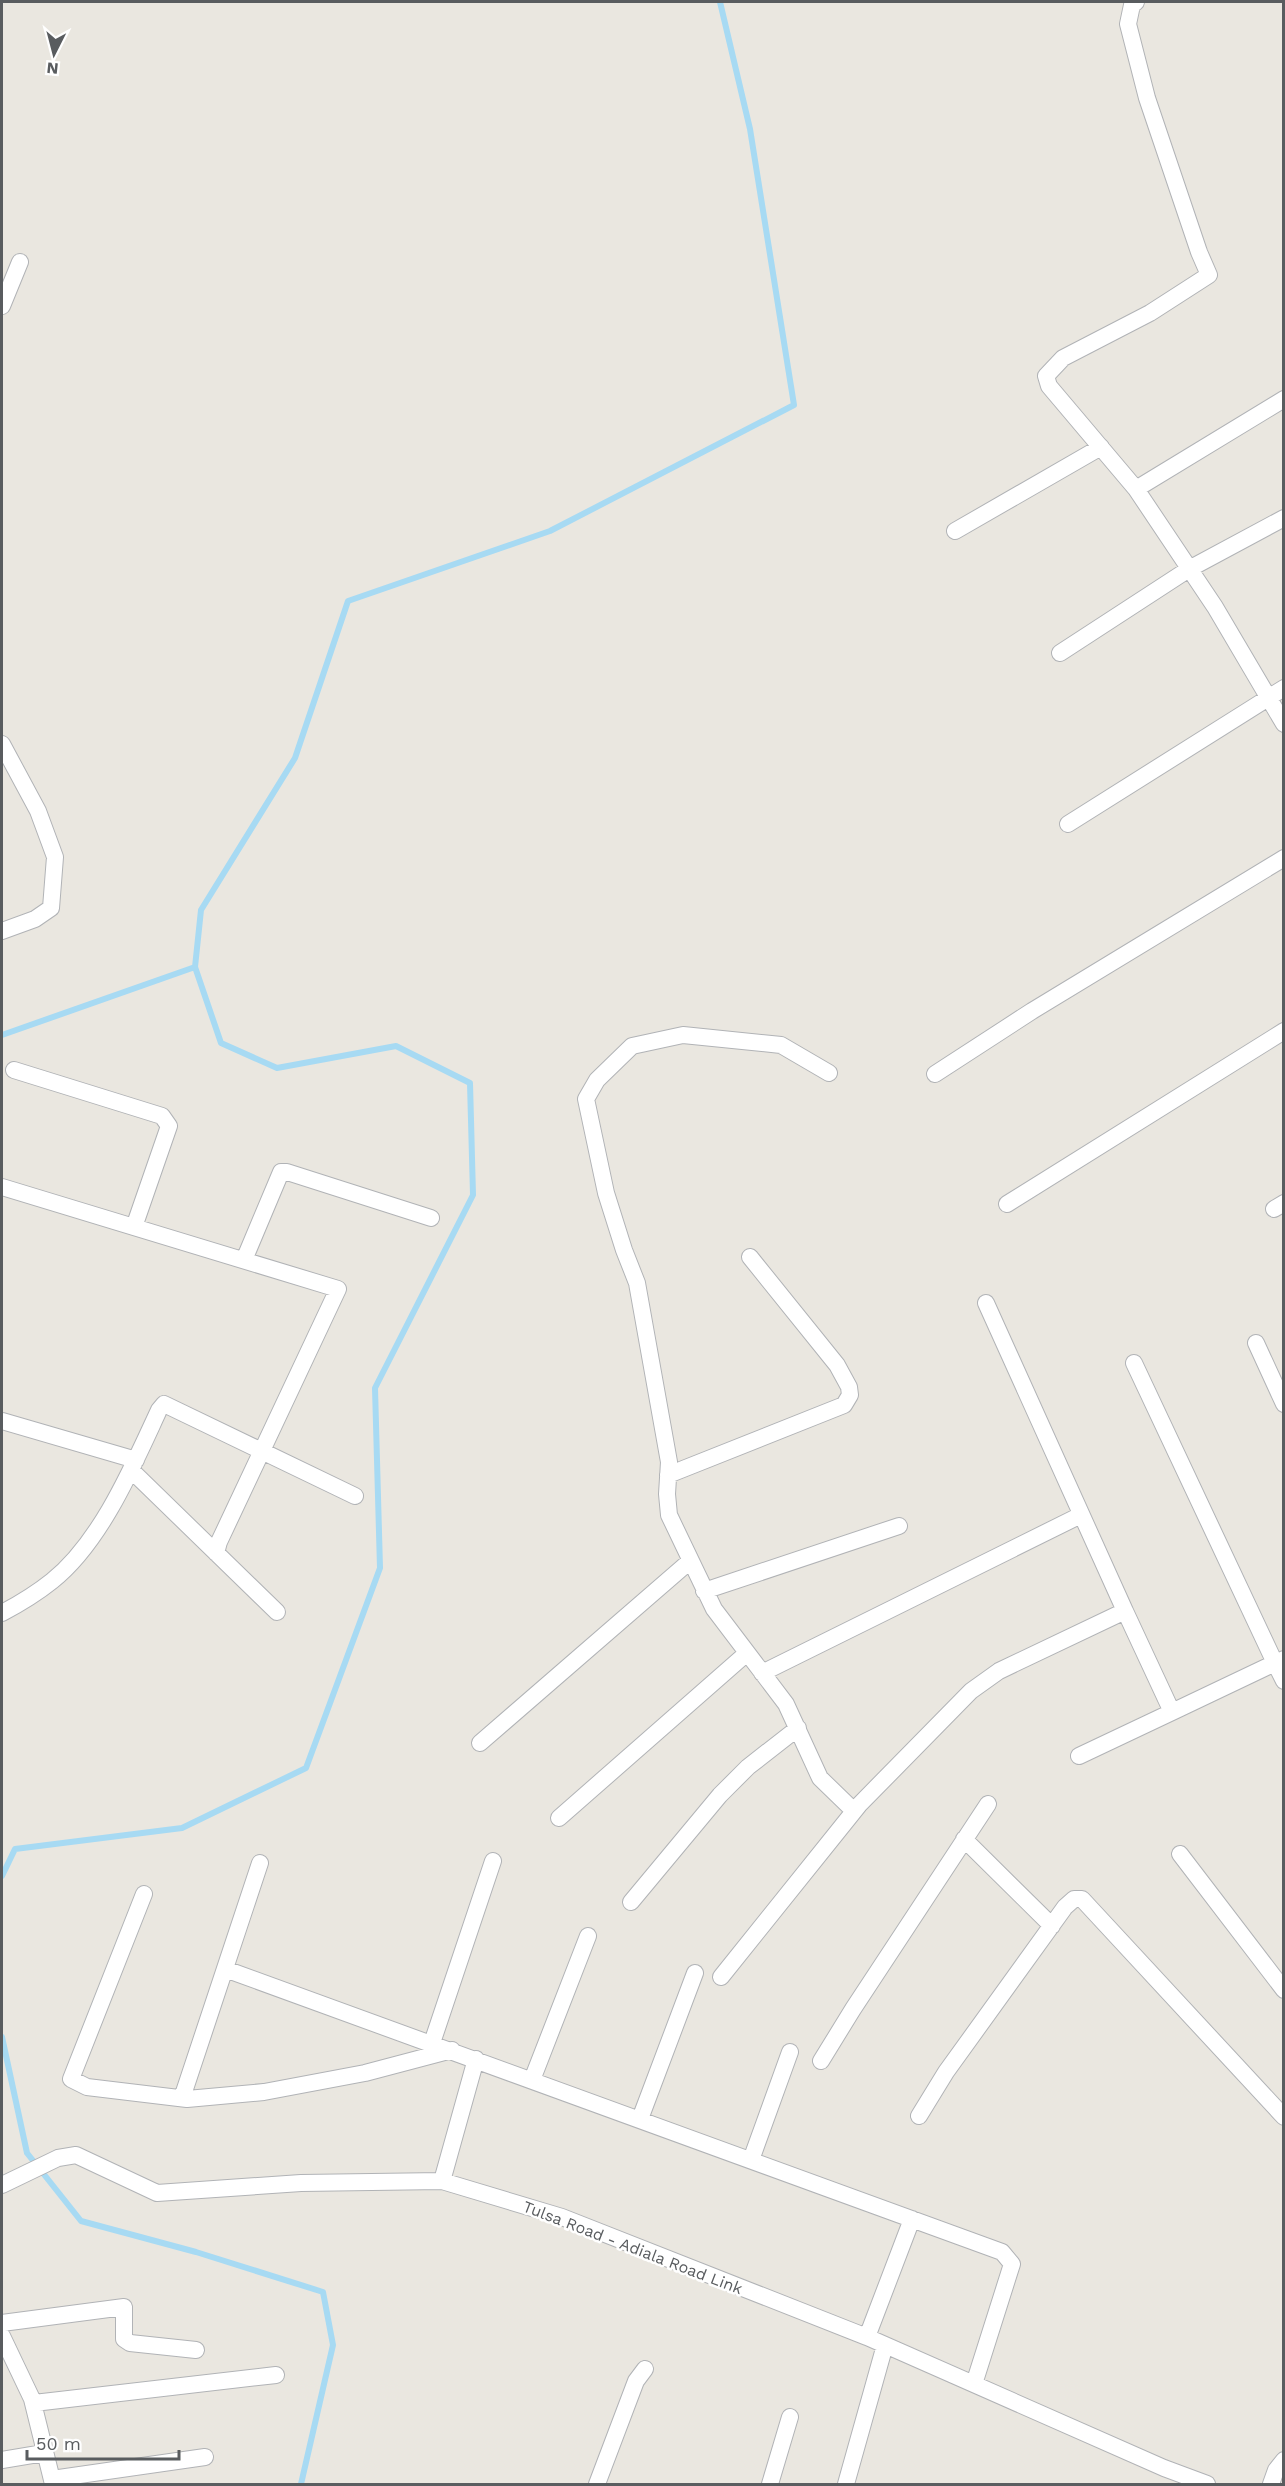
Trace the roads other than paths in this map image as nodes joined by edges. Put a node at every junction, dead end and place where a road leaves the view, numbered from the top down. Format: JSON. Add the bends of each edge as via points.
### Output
{"nodes":[{"id":1,"x":1136,"y":2,"type":"edge"},
{"id":2,"x":20,"y":262,"type":"dead end"},
{"id":3,"x":2,"y":306,"type":"edge"},
{"id":4,"x":1284,"y":399,"type":"edge"},
{"id":5,"x":1101,"y":447,"type":"junction"},
{"id":6,"x":1136,"y":489,"type":"junction"},
{"id":7,"x":1284,"y":518,"type":"edge"},
{"id":8,"x":955,"y":531,"type":"dead end"},
{"id":9,"x":1189,"y":569,"type":"junction"},
{"id":10,"x":1060,"y":653,"type":"dead end"},
{"id":11,"x":1284,"y":688,"type":"edge"},
{"id":12,"x":1268,"y":697,"type":"junction"},
{"id":13,"x":1284,"y":724,"type":"edge"},
{"id":14,"x":2,"y":744,"type":"edge"},
{"id":15,"x":1068,"y":824,"type":"dead end"},
{"id":16,"x":1284,"y":858,"type":"edge"},
{"id":17,"x":2,"y":931,"type":"edge"},
{"id":18,"x":1284,"y":1031,"type":"edge"},
{"id":19,"x":14,"y":1070,"type":"dead end"},
{"id":20,"x":829,"y":1073,"type":"dead end"},
{"id":21,"x":935,"y":1074,"type":"dead end"},
{"id":22,"x":2,"y":1186,"type":"edge"},
{"id":23,"x":1007,"y":1204,"type":"dead end"},
{"id":24,"x":431,"y":1218,"type":"dead end"},
{"id":25,"x":134,"y":1227,"type":"junction"},
{"id":26,"x":750,"y":1257,"type":"dead end"},
{"id":27,"x":244,"y":1260,"type":"junction"},
{"id":28,"x":986,"y":1303,"type":"dead end"},
{"id":29,"x":1256,"y":1343,"type":"dead end"},
{"id":30,"x":1134,"y":1363,"type":"dead end"},
{"id":31,"x":1284,"y":1404,"type":"edge"},
{"id":32,"x":2,"y":1421,"type":"edge"},
{"id":33,"x":263,"y":1451,"type":"junction"},
{"id":34,"x":134,"y":1465,"type":"junction"},
{"id":35,"x":668,"y":1475,"type":"junction"},
{"id":36,"x":355,"y":1496,"type":"dead end"},
{"id":37,"x":1081,"y":1515,"type":"junction"},
{"id":38,"x":898,"y":1526,"type":"dead end"},
{"id":39,"x":216,"y":1553,"type":"junction"},
{"id":40,"x":690,"y":1561,"type":"junction"},
{"id":41,"x":705,"y":1592,"type":"junction"},
{"id":42,"x":1125,"y":1611,"type":"junction"},
{"id":43,"x":277,"y":1612,"type":"dead end"},
{"id":44,"x":2,"y":1613,"type":"edge"},
{"id":45,"x":747,"y":1653,"type":"junction"},
{"id":46,"x":1279,"y":1661,"type":"edge"},
{"id":47,"x":762,"y":1673,"type":"junction"},
{"id":48,"x":1284,"y":1681,"type":"edge"},
{"id":49,"x":1172,"y":1712,"type":"junction"},
{"id":50,"x":798,"y":1728,"type":"junction"},
{"id":51,"x":480,"y":1743,"type":"dead end"},
{"id":52,"x":1079,"y":1756,"type":"dead end"},
{"id":53,"x":988,"y":1804,"type":"dead end"},
{"id":54,"x":854,"y":1811,"type":"junction"},
{"id":55,"x":560,"y":1818,"type":"dead end"},
{"id":56,"x":964,"y":1839,"type":"junction"},
{"id":57,"x":1180,"y":1854,"type":"dead end"},
{"id":58,"x":493,"y":1861,"type":"dead end"},
{"id":59,"x":260,"y":1863,"type":"dead end"},
{"id":60,"x":144,"y":1894,"type":"dead end"},
{"id":61,"x":631,"y":1902,"type":"dead end"},
{"id":62,"x":1052,"y":1926,"type":"junction"},
{"id":63,"x":588,"y":1936,"type":"dead end"},
{"id":64,"x":225,"y":1969,"type":"junction"},
{"id":65,"x":695,"y":1973,"type":"dead end"},
{"id":66,"x":721,"y":1977,"type":"dead end"},
{"id":67,"x":1284,"y":1990,"type":"edge"},
{"id":68,"x":432,"y":2043,"type":"junction"},
{"id":69,"x":452,"y":2050,"type":"junction"},
{"id":70,"x":790,"y":2052,"type":"dead end"},
{"id":71,"x":476,"y":2059,"type":"junction"},
{"id":72,"x":821,"y":2061,"type":"dead end"},
{"id":73,"x":532,"y":2079,"type":"junction"},
{"id":74,"x":182,"y":2098,"type":"junction"},
{"id":75,"x":919,"y":2116,"type":"dead end"},
{"id":76,"x":1284,"y":2117,"type":"edge"},
{"id":77,"x":640,"y":2119,"type":"junction"},
{"id":78,"x":752,"y":2160,"type":"junction"},
{"id":79,"x":442,"y":2181,"type":"junction"},
{"id":80,"x":7,"y":2183,"type":"edge"},
{"id":81,"x":912,"y":2219,"type":"junction"},
{"id":82,"x":2,"y":2323,"type":"edge"},
{"id":83,"x":2,"y":2336,"type":"edge"},
{"id":84,"x":867,"y":2337,"type":"junction"},
{"id":85,"x":885,"y":2345,"type":"junction"},
{"id":86,"x":196,"y":2350,"type":"dead end"},
{"id":87,"x":645,"y":2369,"type":"dead end"},
{"id":88,"x":276,"y":2374,"type":"dead end"},
{"id":89,"x":974,"y":2384,"type":"junction"},
{"id":90,"x":34,"y":2403,"type":"junction"},
{"id":91,"x":790,"y":2417,"type":"dead end"},
{"id":92,"x":44,"y":2452,"type":"junction"},
{"id":93,"x":205,"y":2457,"type":"dead end"},
{"id":94,"x":2,"y":2460,"type":"edge"},
{"id":95,"x":1284,"y":2460,"type":"edge"},
{"id":96,"x":1181,"y":2480,"type":"edge"},
{"id":97,"x":53,"y":2482,"type":"edge"},
{"id":98,"x":597,"y":2484,"type":"edge"},
{"id":99,"x":770,"y":2484,"type":"edge"},
{"id":100,"x":846,"y":2484,"type":"edge"},
{"id":101,"x":1207,"y":2484,"type":"edge"},
{"id":102,"x":1271,"y":2484,"type":"edge"}],
"edges":[{"from":1,"to":5,"type":"street","via":[[1128,24],[1146,98],[1209,274],[1150,313],[1063,358],[1046,376],[1049,386]]},
{"from":2,"to":3,"type":"street"},
{"from":4,"to":6,"type":"street"},
{"from":5,"to":6,"type":"street"},
{"from":5,"to":8,"type":"street"},
{"from":6,"to":9,"type":"street"},
{"from":7,"to":9,"type":"street"},
{"from":9,"to":10,"type":"street"},
{"from":9,"to":12,"type":"street"},
{"from":11,"to":12,"type":"street"},
{"from":12,"to":13,"type":"street"},
{"from":12,"to":15,"type":"street"},
{"from":14,"to":17,"type":"street","via":[[38,811],[55,857],[51,908],[35,919]]},
{"from":16,"to":21,"type":"street"},
{"from":18,"to":23,"type":"street"},
{"from":19,"to":25,"type":"street","via":[[162,1116],[169,1126]]},
{"from":20,"to":35,"type":"street","via":[[781,1045],[683,1035],[632,1046],[597,1080],[586,1099],[606,1193],[637,1283],[666,1441]]},
{"from":22,"to":25,"type":"street"},
{"from":24,"to":27,"type":"street","via":[[281,1172]]},
{"from":25,"to":27,"type":"street"},
{"from":26,"to":35,"type":"street","via":[[837,1365],[850,1395],[844,1405]]},
{"from":27,"to":33,"type":"street","via":[[338,1288]]},
{"from":28,"to":37,"type":"street"},
{"from":29,"to":31,"type":"street"},
{"from":30,"to":46,"type":"street"},
{"from":32,"to":34,"type":"street"},
{"from":33,"to":34,"type":"street","via":[[165,1404]]},
{"from":33,"to":36,"type":"street"},
{"from":33,"to":39,"type":"street"},
{"from":34,"to":39,"type":"street"},
{"from":34,"to":44,"type":"street","via":[[73,1561],[52,1581]]},
{"from":35,"to":40,"type":"street","via":[[669,1515]]},
{"from":37,"to":42,"type":"street"},
{"from":37,"to":47,"type":"street"},
{"from":38,"to":41,"type":"street"},
{"from":39,"to":43,"type":"street"},
{"from":40,"to":41,"type":"street"},
{"from":40,"to":51,"type":"street"},
{"from":41,"to":45,"type":"street"},
{"from":42,"to":49,"type":"street"},
{"from":42,"to":54,"type":"street","via":[[999,1671],[971,1691]]},
{"from":45,"to":47,"type":"street"},
{"from":45,"to":55,"type":"street"},
{"from":46,"to":48,"type":"street"},
{"from":46,"to":49,"type":"street"},
{"from":47,"to":50,"type":"street","via":[[786,1704]]},
{"from":49,"to":52,"type":"street"},
{"from":50,"to":54,"type":"street","via":[[820,1778]]},
{"from":50,"to":61,"type":"street","via":[[720,1795]]},
{"from":53,"to":56,"type":"street"},
{"from":54,"to":66,"type":"street"},
{"from":56,"to":62,"type":"street"},
{"from":56,"to":72,"type":"street"},
{"from":57,"to":67,"type":"street"},
{"from":58,"to":68,"type":"street"},
{"from":59,"to":64,"type":"street"},
{"from":60,"to":74,"type":"street","via":[[71,2079],[87,2087]]},
{"from":62,"to":75,"type":"street","via":[[946,2072]]},
{"from":62,"to":76,"type":"street","via":[[1065,1907],[1074,1899],[1082,1899]]},
{"from":63,"to":73,"type":"street"},
{"from":64,"to":68,"type":"street"},
{"from":64,"to":74,"type":"street"},
{"from":65,"to":77,"type":"street"},
{"from":68,"to":69,"type":"street"},
{"from":69,"to":71,"type":"street"},
{"from":69,"to":74,"type":"street","via":[[365,2073],[264,2092]]},
{"from":70,"to":78,"type":"street"},
{"from":71,"to":73,"type":"street"},
{"from":71,"to":79,"type":"street"},
{"from":73,"to":77,"type":"street"},
{"from":77,"to":78,"type":"street"},
{"from":78,"to":81,"type":"street"},
{"from":79,"to":80,"type":"street","name":"Tulsa Road - Adiala Road Link","via":[[301,2183],[157,2193],[76,2155],[58,2158]]},
{"from":79,"to":84,"type":"street","name":"Tulsa Road - Adiala Road Link","via":[[562,2217]]},
{"from":81,"to":84,"type":"street"},
{"from":81,"to":89,"type":"street","via":[[1002,2252],[1012,2264]]},
{"from":82,"to":86,"type":"street","via":[[124,2307],[124,2339],[130,2343]]},
{"from":83,"to":90,"type":"street"},
{"from":84,"to":85,"type":"street","name":"Tulsa Road - Adiala Road Link"},
{"from":85,"to":89,"type":"street","name":"Tulsa Road - Adiala Road Link"},
{"from":85,"to":100,"type":"street"},
{"from":87,"to":98,"type":"street","via":[[636,2381]]},
{"from":88,"to":90,"type":"street"},
{"from":89,"to":96,"type":"street","name":"Tulsa Road - Adiala Road Link"},
{"from":90,"to":92,"type":"street"},
{"from":91,"to":99,"type":"street"},
{"from":92,"to":94,"type":"street"},
{"from":92,"to":97,"type":"street"},
{"from":93,"to":97,"type":"street"},
{"from":95,"to":102,"type":"street"},
{"from":96,"to":101,"type":"street","name":"Tulsa Road - Adiala Road Link"}]}
